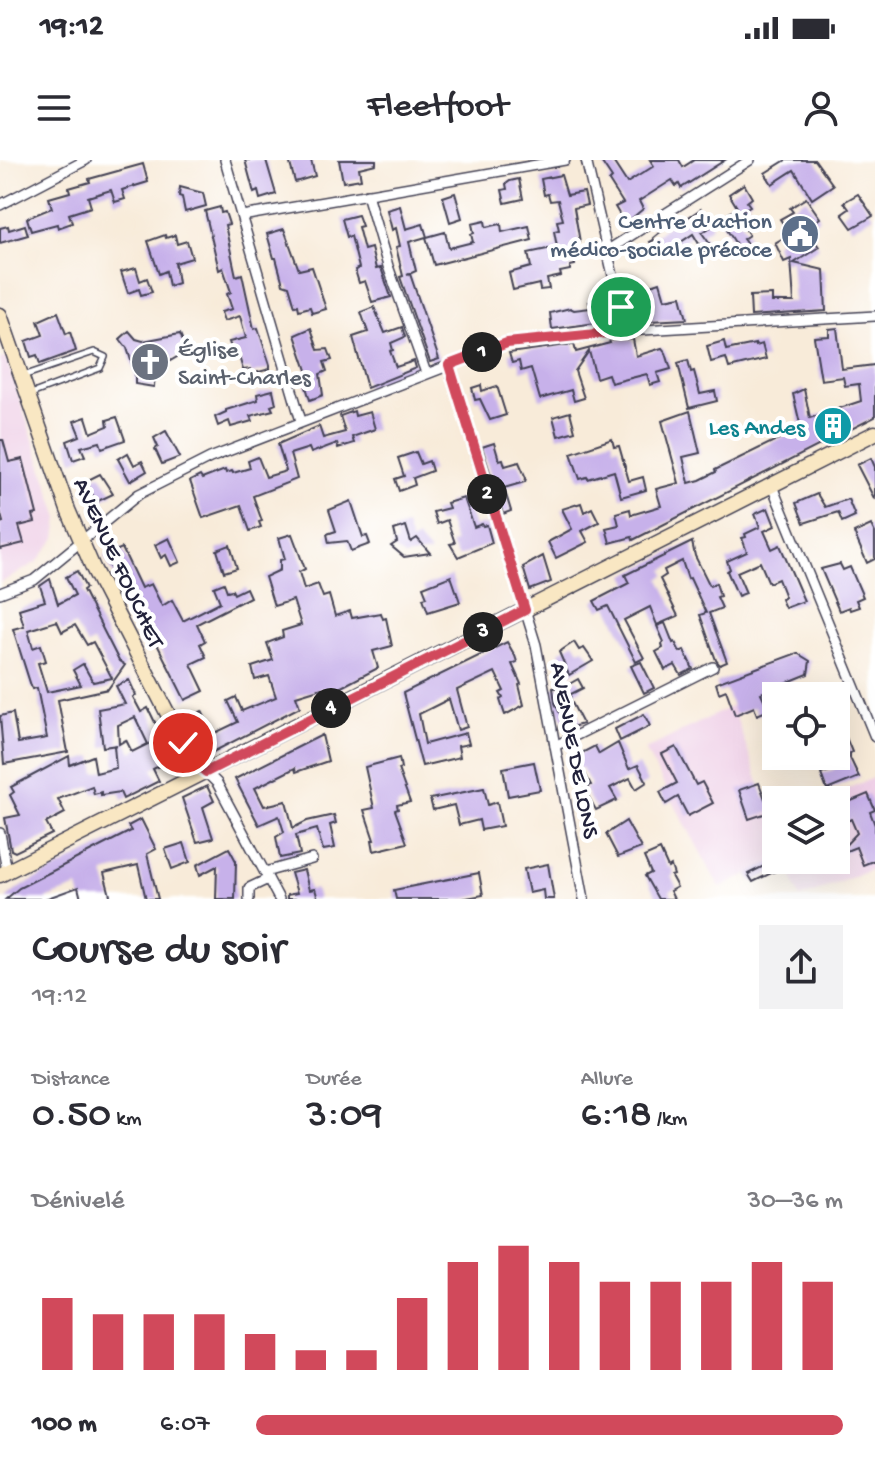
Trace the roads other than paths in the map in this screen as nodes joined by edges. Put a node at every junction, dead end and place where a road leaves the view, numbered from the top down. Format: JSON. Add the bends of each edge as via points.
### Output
{"nodes":[{"id":1,"x":86,"y":160,"type":"edge"},
{"id":2,"x":225,"y":160,"type":"edge"},
{"id":3,"x":565,"y":160,"type":"edge"},
{"id":4,"x":586,"y":160,"type":"edge"},
{"id":5,"x":750,"y":160,"type":"edge"},
{"id":6,"x":367,"y":194,"type":"junction"},
{"id":7,"x":0,"y":205,"type":"edge"},
{"id":8,"x":242,"y":216,"type":"junction"},
{"id":9,"x":608,"y":250,"type":"junction"},
{"id":10,"x":0,"y":315,"type":"edge"},
{"id":11,"x":875,"y":316,"type":"edge"},
{"id":12,"x":626,"y":331,"type":"junction"},
{"id":13,"x":449,"y":365,"type":"junction"},
{"id":14,"x":426,"y":373,"type":"junction"},
{"id":15,"x":23,"y":376,"type":"junction"},
{"id":16,"x":30,"y":394,"type":"junction"},
{"id":17,"x":301,"y":421,"type":"junction"},
{"id":18,"x":875,"y":433,"type":"edge"},
{"id":19,"x":772,"y":486,"type":"junction"},
{"id":20,"x":82,"y":541,"type":"junction"},
{"id":21,"x":0,"y":593,"type":"edge"},
{"id":22,"x":525,"y":610,"type":"junction"},
{"id":23,"x":713,"y":667,"type":"dead end"},
{"id":24,"x":875,"y":737,"type":"edge"},
{"id":25,"x":555,"y":746,"type":"junction"},
{"id":26,"x":206,"y":772,"type":"junction"},
{"id":27,"x":0,"y":833,"type":"edge"},
{"id":28,"x":312,"y":859,"type":"dead end"},
{"id":29,"x":4,"y":873,"type":"edge"},
{"id":30,"x":266,"y":875,"type":"junction"},
{"id":31,"x":249,"y":899,"type":"edge"},
{"id":32,"x":279,"y":899,"type":"edge"},
{"id":33,"x":584,"y":899,"type":"edge"}],
"edges":[{"from":1,"to":7,"type":"street"},
{"from":2,"to":8,"type":"street"},
{"from":3,"to":6,"type":"street"},
{"from":4,"to":9,"type":"street"},
{"from":5,"to":9,"type":"street"},
{"from":6,"to":8,"type":"street"},
{"from":6,"to":14,"type":"street"},
{"from":8,"to":17,"type":"street"},
{"from":9,"to":12,"type":"street"},
{"from":10,"to":15,"type":"main road","name":"AVENUE FOUCHET"},
{"from":11,"to":12,"type":"street"},
{"from":12,"to":13,"type":"street","via":[[507,343]]},
{"from":13,"to":14,"type":"street"},
{"from":13,"to":22,"type":"street","name":"AVENUE DE LONS"},
{"from":14,"to":17,"type":"street"},
{"from":15,"to":16,"type":"main road","name":"AVENUE FOUCHET"},
{"from":15,"to":16,"type":"lane","via":[[94,352],[105,357],[100,368]]},
{"from":16,"to":20,"type":"main road","name":"AVENUE FOUCHET"},
{"from":17,"to":20,"type":"street","via":[[139,494]]},
{"from":18,"to":19,"type":"main road"},
{"from":19,"to":22,"type":"main road"},
{"from":19,"to":24,"type":"street"},
{"from":20,"to":21,"type":"street","via":[[34,580]]},
{"from":20,"to":26,"type":"main road","name":"AVENUE FOUCHET","via":[[191,759]]},
{"from":22,"to":25,"type":"street","name":"AVENUE DE LONS"},
{"from":22,"to":26,"type":"main road"},
{"from":23,"to":25,"type":"street"},
{"from":25,"to":33,"type":"street","name":"AVENUE DE LONS"},
{"from":26,"to":29,"type":"main road"},
{"from":26,"to":30,"type":"street"},
{"from":27,"to":29,"type":"street"},
{"from":28,"to":30,"type":"street"},
{"from":30,"to":31,"type":"street","via":[[249,888]]},
{"from":30,"to":32,"type":"street"}]}
